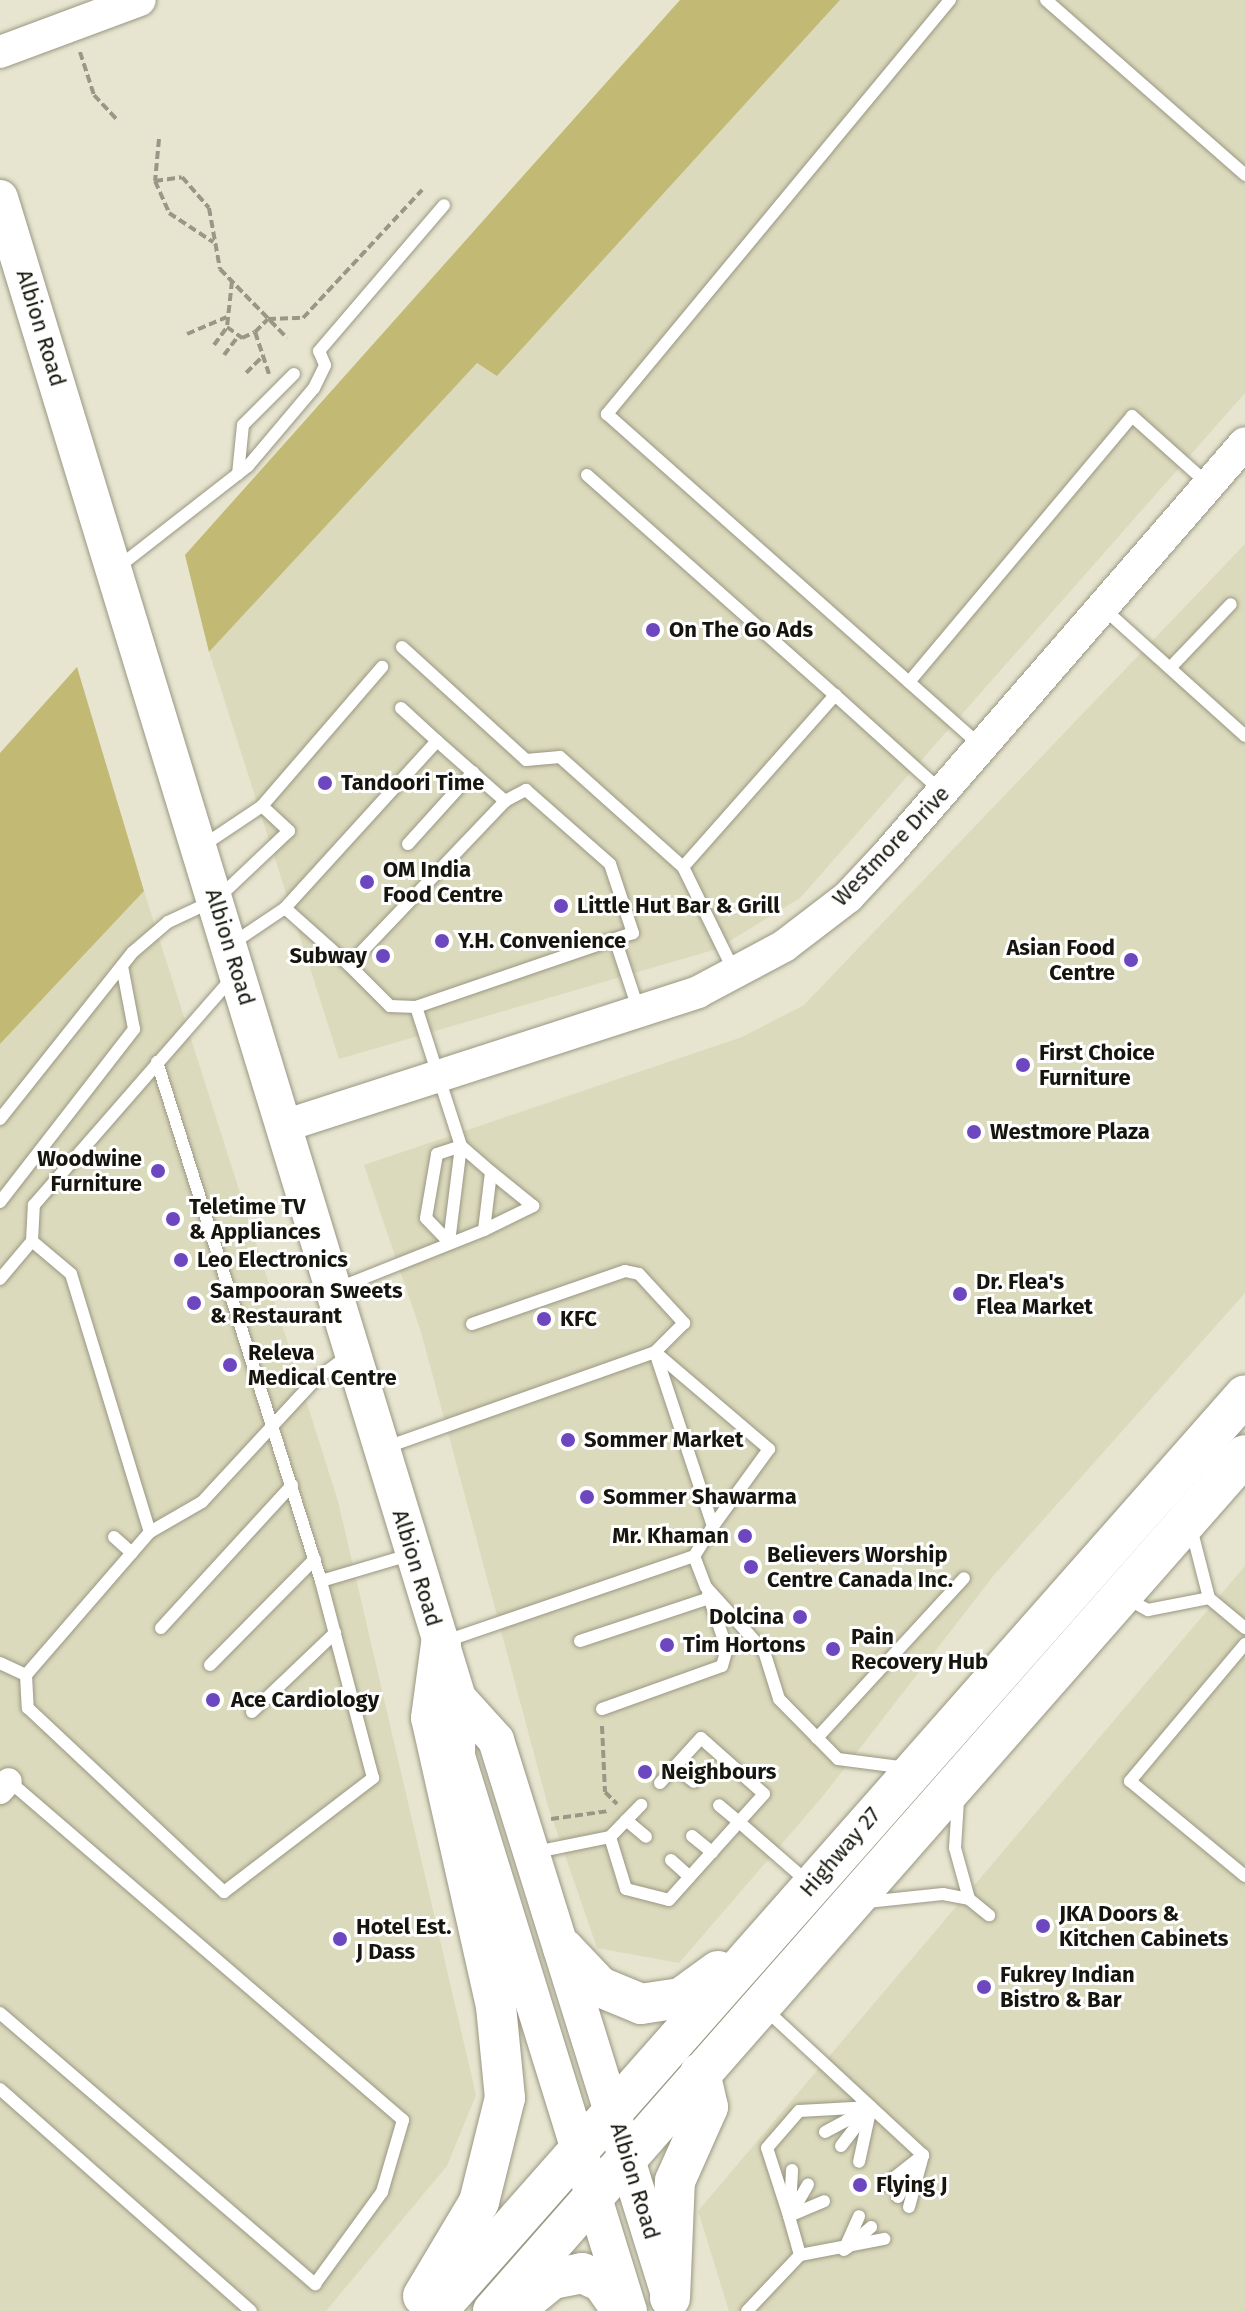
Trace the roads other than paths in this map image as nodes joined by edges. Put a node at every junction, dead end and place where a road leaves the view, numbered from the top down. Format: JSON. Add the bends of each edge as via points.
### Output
{"nodes":[{"id":1,"x":140,"y":0,"type":"edge"},
{"id":2,"x":950,"y":0,"type":"edge"},
{"id":3,"x":1046,"y":0,"type":"edge"},
{"id":4,"x":0,"y":52,"type":"edge"},
{"id":5,"x":1245,"y":175,"type":"edge"},
{"id":6,"x":0,"y":198,"type":"edge"},
{"id":7,"x":444,"y":205,"type":"dead end"},
{"id":8,"x":294,"y":374,"type":"dead end"},
{"id":9,"x":1245,"y":443,"type":"edge"},
{"id":10,"x":238,"y":474,"type":"junction"},
{"id":11,"x":587,"y":475,"type":"dead end"},
{"id":12,"x":1210,"y":485,"type":"junction"},
{"id":13,"x":117,"y":568,"type":"junction"},
{"id":14,"x":1231,"y":604,"type":"dead end"},
{"id":15,"x":1103,"y":608,"type":"junction"},
{"id":16,"x":402,"y":647,"type":"dead end"},
{"id":17,"x":382,"y":667,"type":"dead end"},
{"id":18,"x":1170,"y":668,"type":"junction"},
{"id":19,"x":909,"y":682,"type":"junction"},
{"id":20,"x":835,"y":695,"type":"junction"},
{"id":21,"x":401,"y":708,"type":"dead end"},
{"id":22,"x":1245,"y":736,"type":"edge"},
{"id":23,"x":437,"y":741,"type":"junction"},
{"id":24,"x":982,"y":747,"type":"junction"},
{"id":25,"x":473,"y":772,"type":"junction"},
{"id":26,"x":943,"y":792,"type":"junction"},
{"id":27,"x":505,"y":801,"type":"junction"},
{"id":28,"x":262,"y":806,"type":"junction"},
{"id":29,"x":408,"y":844,"type":"dead end"},
{"id":30,"x":200,"y":848,"type":"junction"},
{"id":31,"x":683,"y":867,"type":"junction"},
{"id":32,"x":217,"y":899,"type":"junction"},
{"id":33,"x":285,"y":908,"type":"junction"},
{"id":34,"x":615,"y":939,"type":"junction"},
{"id":35,"x":234,"y":958,"type":"junction"},
{"id":36,"x":349,"y":965,"type":"junction"},
{"id":37,"x":122,"y":966,"type":"junction"},
{"id":38,"x":735,"y":973,"type":"junction"},
{"id":39,"x":416,"y":1007,"type":"junction"},
{"id":40,"x":638,"y":1008,"type":"junction"},
{"id":41,"x":157,"y":1062,"type":"junction"},
{"id":42,"x":441,"y":1073,"type":"junction"},
{"id":43,"x":0,"y":1119,"type":"edge"},
{"id":44,"x":284,"y":1126,"type":"junction"},
{"id":45,"x":461,"y":1146,"type":"junction"},
{"id":46,"x":491,"y":1172,"type":"junction"},
{"id":47,"x":0,"y":1202,"type":"edge"},
{"id":48,"x":484,"y":1230,"type":"junction"},
{"id":49,"x":32,"y":1241,"type":"junction"},
{"id":50,"x":449,"y":1242,"type":"junction"},
{"id":51,"x":0,"y":1279,"type":"edge"},
{"id":52,"x":333,"y":1290,"type":"junction"},
{"id":53,"x":472,"y":1324,"type":"dead end"},
{"id":54,"x":655,"y":1352,"type":"junction"},
{"id":55,"x":352,"y":1353,"type":"junction"},
{"id":56,"x":1245,"y":1395,"type":"edge"},
{"id":57,"x":275,"y":1426,"type":"junction"},
{"id":58,"x":381,"y":1449,"type":"junction"},
{"id":59,"x":1245,"y":1455,"type":"edge"},
{"id":60,"x":292,"y":1485,"type":"junction"},
{"id":61,"x":1188,"y":1520,"type":"junction"},
{"id":62,"x":713,"y":1526,"type":"junction"},
{"id":63,"x":150,"y":1532,"type":"junction"},
{"id":64,"x":114,"y":1537,"type":"dead end"},
{"id":65,"x":132,"y":1553,"type":"junction"},
{"id":66,"x":412,"y":1554,"type":"junction"},
{"id":67,"x":694,"y":1556,"type":"junction"},
{"id":68,"x":315,"y":1559,"type":"junction"},
{"id":69,"x":964,"y":1578,"type":"dead end"},
{"id":70,"x":321,"y":1581,"type":"junction"},
{"id":71,"x":708,"y":1593,"type":"junction"},
{"id":72,"x":1122,"y":1595,"type":"junction"},
{"id":73,"x":1209,"y":1598,"type":"junction"},
{"id":74,"x":161,"y":1628,"type":"dead end"},
{"id":75,"x":1245,"y":1628,"type":"edge"},
{"id":76,"x":335,"y":1633,"type":"junction"},
{"id":77,"x":580,"y":1641,"type":"dead end"},
{"id":78,"x":441,"y":1644,"type":"junction"},
{"id":79,"x":1245,"y":1644,"type":"edge"},
{"id":80,"x":0,"y":1663,"type":"edge"},
{"id":81,"x":210,"y":1665,"type":"dead end"},
{"id":82,"x":26,"y":1675,"type":"junction"},
{"id":83,"x":458,"y":1698,"type":"junction"},
{"id":84,"x":602,"y":1709,"type":"road end"},
{"id":85,"x":252,"y":1712,"type":"dead end"},
{"id":86,"x":817,"y":1738,"type":"junction"},
{"id":87,"x":675,"y":1767,"type":"junction"},
{"id":88,"x":914,"y":1769,"type":"junction"},
{"id":89,"x":959,"y":1781,"type":"junction"},
{"id":90,"x":694,"y":1782,"type":"dead end"},
{"id":91,"x":660,"y":1783,"type":"dead end"},
{"id":92,"x":5,"y":1786,"type":"edge"},
{"id":93,"x":641,"y":1805,"type":"dead end"},
{"id":94,"x":719,"y":1805,"type":"dead end"},
{"id":95,"x":626,"y":1820,"type":"junction"},
{"id":96,"x":739,"y":1822,"type":"junction"},
{"id":97,"x":692,"y":1836,"type":"dead end"},
{"id":98,"x":610,"y":1837,"type":"junction"},
{"id":99,"x":646,"y":1837,"type":"dead end"},
{"id":100,"x":712,"y":1852,"type":"junction"},
{"id":101,"x":531,"y":1853,"type":"junction"},
{"id":102,"x":671,"y":1860,"type":"dead end"},
{"id":103,"x":1245,"y":1876,"type":"edge"},
{"id":104,"x":690,"y":1877,"type":"junction"},
{"id":105,"x":811,"y":1885,"type":"junction"},
{"id":106,"x":969,"y":1899,"type":"junction"},
{"id":107,"x":848,"y":1906,"type":"junction"},
{"id":108,"x":989,"y":1915,"type":"dead end"},
{"id":109,"x":563,"y":1948,"type":"junction"},
{"id":110,"x":750,"y":1955,"type":"junction"},
{"id":111,"x":761,"y":2004,"type":"junction"},
{"id":112,"x":0,"y":2013,"type":"edge"},
{"id":113,"x":700,"y":2073,"type":"junction"},
{"id":114,"x":0,"y":2089,"type":"edge"},
{"id":115,"x":871,"y":2107,"type":"junction"},
{"id":116,"x":613,"y":2111,"type":"junction"},
{"id":117,"x":825,"y":2132,"type":"dead end"},
{"id":118,"x":841,"y":2146,"type":"dead end"},
{"id":119,"x":579,"y":2150,"type":"junction"},
{"id":120,"x":626,"y":2155,"type":"junction"},
{"id":121,"x":923,"y":2155,"type":"junction"},
{"id":122,"x":859,"y":2162,"type":"dead end"},
{"id":123,"x":792,"y":2170,"type":"dead end"},
{"id":124,"x":808,"y":2185,"type":"dead end"},
{"id":125,"x":885,"y":2185,"type":"dead end"},
{"id":126,"x":592,"y":2193,"type":"junction"},
{"id":127,"x":898,"y":2197,"type":"dead end"},
{"id":128,"x":824,"y":2201,"type":"dead end"},
{"id":129,"x":909,"y":2207,"type":"dead end"},
{"id":130,"x":789,"y":2216,"type":"junction"},
{"id":131,"x":859,"y":2216,"type":"dead end"},
{"id":132,"x":871,"y":2227,"type":"dead end"},
{"id":133,"x":884,"y":2239,"type":"dead end"},
{"id":134,"x":844,"y":2250,"type":"junction"},
{"id":135,"x":800,"y":2255,"type":"junction"},
{"id":136,"x":672,"y":2304,"type":"edge"},
{"id":137,"x":251,"y":2311,"type":"edge"},
{"id":138,"x":412,"y":2311,"type":"edge"},
{"id":139,"x":437,"y":2311,"type":"edge"},
{"id":140,"x":493,"y":2311,"type":"edge"},
{"id":141,"x":513,"y":2311,"type":"edge"},
{"id":142,"x":622,"y":2311,"type":"edge"},
{"id":143,"x":629,"y":2311,"type":"edge"},
{"id":144,"x":747,"y":2311,"type":"edge"}],
"edges":[{"from":1,"to":4,"type":"street"},
{"from":2,"to":19,"type":"lane","via":[[607,414]]},
{"from":3,"to":5,"type":"lane"},
{"from":6,"to":13,"type":"main road","name":"Albion Road"},
{"from":7,"to":10,"type":"lane","via":[[319,351],[325,365],[314,388]]},
{"from":8,"to":10,"type":"lane","via":[[243,425]]},
{"from":9,"to":12,"type":"street","name":"Westmore Drive"},
{"from":10,"to":13,"type":"lane"},
{"from":11,"to":20,"type":"lane"},
{"from":12,"to":15,"type":"street","name":"Westmore Drive"},
{"from":12,"to":19,"type":"lane","via":[[1132,416]]},
{"from":13,"to":30,"type":"main road","name":"Albion Road"},
{"from":14,"to":18,"type":"lane"},
{"from":15,"to":18,"type":"lane"},
{"from":15,"to":24,"type":"street","name":"Westmore Drive"},
{"from":16,"to":31,"type":"lane","via":[[526,760],[560,757]]},
{"from":17,"to":28,"type":"lane"},
{"from":18,"to":22,"type":"lane"},
{"from":19,"to":24,"type":"lane"},
{"from":20,"to":26,"type":"lane"},
{"from":20,"to":31,"type":"lane"},
{"from":21,"to":23,"type":"lane"},
{"from":23,"to":25,"type":"lane"},
{"from":23,"to":33,"type":"lane"},
{"from":24,"to":26,"type":"street","name":"Westmore Drive"},
{"from":25,"to":27,"type":"lane"},
{"from":25,"to":29,"type":"lane"},
{"from":26,"to":38,"type":"street","name":"Westmore Drive","via":[[848,897]]},
{"from":27,"to":34,"type":"lane","via":[[526,790],[610,864],[633,933]]},
{"from":27,"to":36,"type":"lane"},
{"from":28,"to":30,"type":"lane"},
{"from":28,"to":32,"type":"lane","via":[[289,831]]},
{"from":30,"to":32,"type":"main road","name":"Albion Road"},
{"from":31,"to":38,"type":"lane"},
{"from":32,"to":35,"type":"main road","name":"Albion Road"},
{"from":32,"to":37,"type":"lane","via":[[168,922]]},
{"from":33,"to":35,"type":"lane"},
{"from":33,"to":36,"type":"lane"},
{"from":34,"to":39,"type":"lane"},
{"from":34,"to":40,"type":"lane"},
{"from":35,"to":41,"type":"lane"},
{"from":35,"to":44,"type":"main road","name":"Albion Road"},
{"from":36,"to":39,"type":"lane","via":[[390,1006]]},
{"from":37,"to":43,"type":"lane"},
{"from":37,"to":47,"type":"lane","via":[[134,1029]]},
{"from":38,"to":40,"type":"street","name":"Westmore Drive"},
{"from":39,"to":42,"type":"lane"},
{"from":40,"to":42,"type":"street","name":"Westmore Drive"},
{"from":41,"to":49,"type":"lane","via":[[34,1205]]},
{"from":41,"to":57,"type":"lane"},
{"from":42,"to":44,"type":"street","name":"Westmore Drive"},
{"from":42,"to":45,"type":"lane"},
{"from":44,"to":52,"type":"main road","name":"Albion Road"},
{"from":45,"to":46,"type":"lane"},
{"from":45,"to":50,"type":"lane"},
{"from":45,"to":50,"type":"lane","via":[[437,1154],[426,1218]]},
{"from":46,"to":48,"type":"lane"},
{"from":46,"to":48,"type":"lane","via":[[533,1206]]},
{"from":48,"to":50,"type":"lane"},
{"from":49,"to":51,"type":"lane"},
{"from":49,"to":63,"type":"lane","via":[[71,1274]]},
{"from":50,"to":52,"type":"lane"},
{"from":52,"to":55,"type":"main road","name":"Albion Road"},
{"from":53,"to":54,"type":"lane","via":[[633,1270],[684,1323]]},
{"from":54,"to":58,"type":"lane"},
{"from":54,"to":62,"type":"lane"},
{"from":54,"to":62,"type":"lane","via":[[769,1449]]},
{"from":55,"to":57,"type":"lane","via":[[315,1380]]},
{"from":55,"to":58,"type":"main road","name":"Albion Road"},
{"from":56,"to":88,"type":"main road","name":"Highway 27"},
{"from":57,"to":60,"type":"lane"},
{"from":57,"to":63,"type":"lane","via":[[202,1502]]},
{"from":58,"to":66,"type":"main road","name":"Albion Road"},
{"from":59,"to":61,"type":"main road","name":"Highway 27"},
{"from":60,"to":68,"type":"lane"},
{"from":60,"to":74,"type":"lane"},
{"from":61,"to":72,"type":"main road","name":"Highway 27"},
{"from":61,"to":73,"type":"lane"},
{"from":62,"to":67,"type":"lane"},
{"from":63,"to":65,"type":"lane"},
{"from":64,"to":65,"type":"lane"},
{"from":65,"to":82,"type":"lane"},
{"from":66,"to":70,"type":"lane"},
{"from":66,"to":78,"type":"main road","name":"Albion Road"},
{"from":67,"to":71,"type":"lane"},
{"from":67,"to":78,"type":"lane"},
{"from":68,"to":70,"type":"lane"},
{"from":68,"to":81,"type":"lane"},
{"from":69,"to":86,"type":"lane"},
{"from":70,"to":76,"type":"lane"},
{"from":71,"to":77,"type":"lane"},
{"from":71,"to":84,"type":"lane","via":[[727,1649],[722,1666]]},
{"from":71,"to":86,"type":"lane","via":[[764,1651],[779,1699]]},
{"from":72,"to":73,"type":"lane","via":[[1148,1610]]},
{"from":72,"to":89,"type":"main road","name":"Highway 27"},
{"from":73,"to":75,"type":"lane"},
{"from":76,"to":82,"type":"lane","via":[[373,1778],[224,1892],[28,1708]]},
{"from":76,"to":85,"type":"lane"},
{"from":78,"to":83,"type":"main road","name":"Albion Road"},
{"from":78,"to":138,"type":"main road","via":[[431,1718],[496,2006],[505,2098],[479,2202]]},
{"from":79,"to":103,"type":"lane","via":[[1130,1781]]},
{"from":80,"to":82,"type":"lane"},
{"from":83,"to":101,"type":"main road","name":"Albion Road","via":[[496,1740]]},
{"from":83,"to":119,"type":"main road","name":"Albion Road","via":[[457,1756]]},
{"from":86,"to":88,"type":"lane","via":[[838,1759]]},
{"from":87,"to":90,"type":"lane"},
{"from":87,"to":91,"type":"lane"},
{"from":87,"to":96,"type":"lane","via":[[701,1738],[764,1794]]},
{"from":88,"to":105,"type":"main road","name":"Highway 27"},
{"from":89,"to":106,"type":"lane","via":[[955,1848]]},
{"from":89,"to":107,"type":"main road","name":"Highway 27"},
{"from":92,"to":112,"type":"lane","via":[[403,2120],[382,2192],[315,2284]]},
{"from":93,"to":95,"type":"lane"},
{"from":94,"to":96,"type":"lane"},
{"from":95,"to":98,"type":"lane"},
{"from":95,"to":99,"type":"lane"},
{"from":96,"to":100,"type":"lane"},
{"from":96,"to":105,"type":"lane"},
{"from":97,"to":100,"type":"lane"},
{"from":98,"to":101,"type":"lane"},
{"from":98,"to":104,"type":"lane","via":[[626,1889],[669,1900]]},
{"from":100,"to":104,"type":"lane"},
{"from":101,"to":109,"type":"main road","name":"Albion Road"},
{"from":102,"to":104,"type":"lane"},
{"from":105,"to":110,"type":"main road","name":"Highway 27"},
{"from":106,"to":107,"type":"lane","via":[[919,1892]]},
{"from":106,"to":108,"type":"lane"},
{"from":107,"to":111,"type":"main road","name":"Highway 27"},
{"from":109,"to":110,"type":"main road","via":[[600,1987],[641,2004],[681,1998]]},
{"from":109,"to":116,"type":"main road","name":"Albion Road"},
{"from":110,"to":116,"type":"main road","name":"Highway 27"},
{"from":111,"to":113,"type":"main road","name":"Highway 27"},
{"from":111,"to":115,"type":"lane"},
{"from":113,"to":120,"type":"main road","name":"Highway 27"},
{"from":113,"to":136,"type":"main road","via":[[708,2107],[675,2181]]},
{"from":114,"to":137,"type":"lane"},
{"from":115,"to":117,"type":"lane"},
{"from":115,"to":118,"type":"lane"},
{"from":115,"to":121,"type":"lane"},
{"from":115,"to":122,"type":"lane"},
{"from":115,"to":130,"type":"lane","via":[[799,2111],[767,2148]]},
{"from":116,"to":119,"type":"main road","name":"Highway 27"},
{"from":116,"to":120,"type":"main road","name":"Albion Road"},
{"from":119,"to":126,"type":"main road","name":"Albion Road"},
{"from":119,"to":139,"type":"main road","name":"Highway 27"},
{"from":120,"to":126,"type":"main road","name":"Highway 27"},
{"from":120,"to":136,"type":"main road","name":"Albion Road"},
{"from":121,"to":125,"type":"lane"},
{"from":121,"to":127,"type":"lane"},
{"from":121,"to":129,"type":"lane"},
{"from":123,"to":130,"type":"lane"},
{"from":124,"to":130,"type":"lane"},
{"from":126,"to":140,"type":"main road","name":"Highway 27"},
{"from":126,"to":143,"type":"main road","name":"Albion Road"},
{"from":128,"to":130,"type":"lane"},
{"from":130,"to":135,"type":"lane"},
{"from":131,"to":134,"type":"lane"},
{"from":132,"to":134,"type":"lane"},
{"from":133,"to":134,"type":"lane"},
{"from":134,"to":135,"type":"lane"},
{"from":135,"to":144,"type":"lane"},
{"from":141,"to":142,"type":"main road","via":[[552,2279],[582,2273],[602,2282]]}]}
